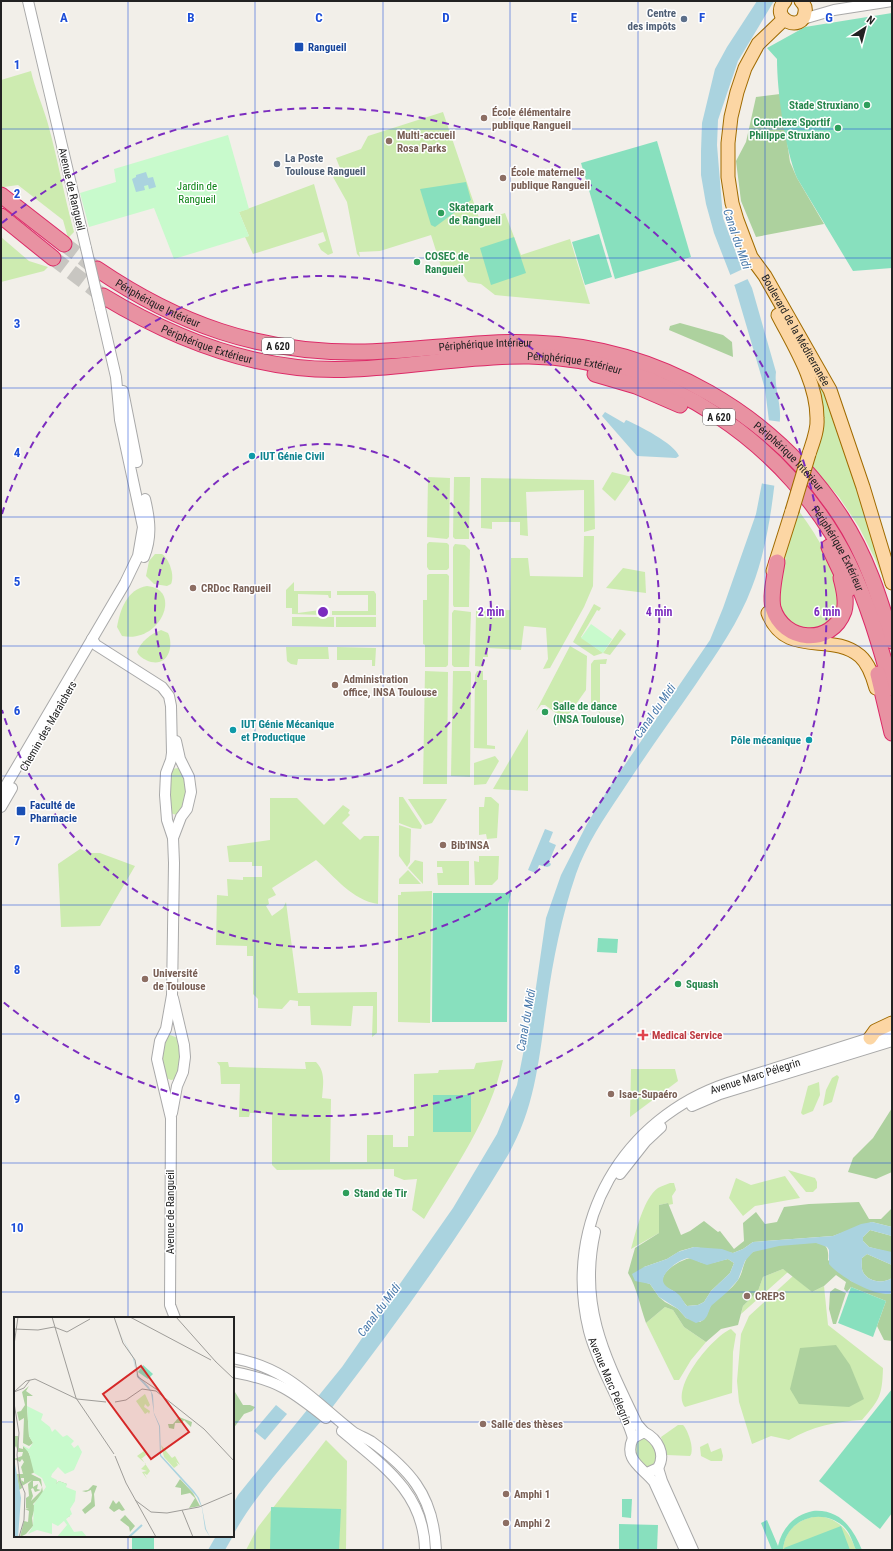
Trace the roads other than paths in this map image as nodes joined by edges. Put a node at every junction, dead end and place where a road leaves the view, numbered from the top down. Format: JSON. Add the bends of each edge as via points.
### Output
{"nodes":[{"id":1,"x":28,"y":1,"type":"edge"},
{"id":2,"x":785,"y":1,"type":"edge"},
{"id":3,"x":892,"y":1,"type":"edge"},
{"id":4,"x":802,"y":2,"type":"edge"},
{"id":5,"x":834,"y":10,"type":"junction"},
{"id":6,"x":784,"y":19,"type":"junction"},
{"id":7,"x":803,"y":19,"type":"junction"},
{"id":8,"x":1,"y":195,"type":"edge"},
{"id":9,"x":1,"y":216,"type":"edge"},
{"id":10,"x":64,"y":244,"type":"tunnel mouth"},
{"id":11,"x":750,"y":257,"type":"junction"},
{"id":12,"x":53,"y":258,"type":"tunnel mouth"},
{"id":13,"x":97,"y":269,"type":"tunnel mouth"},
{"id":14,"x":102,"y":302,"type":"junction"},
{"id":15,"x":474,"y":359,"type":"junction"},
{"id":16,"x":147,"y":526,"type":"joint"},
{"id":17,"x":777,"y":562,"type":"junction"},
{"id":18,"x":839,"y":568,"type":"junction"},
{"id":19,"x":892,"y":583,"type":"edge"},
{"id":20,"x":888,"y":621,"type":"edge"},
{"id":21,"x":96,"y":641,"type":"junction"},
{"id":22,"x":892,"y":641,"type":"edge"},
{"id":23,"x":892,"y":688,"type":"edge"},
{"id":24,"x":892,"y":734,"type":"edge"},
{"id":25,"x":170,"y":765,"type":"junction"},
{"id":26,"x":185,"y":768,"type":"junction"},
{"id":27,"x":1,"y":794,"type":"edge"},
{"id":28,"x":1,"y":807,"type":"edge"},
{"id":29,"x":167,"y":814,"type":"junction"},
{"id":30,"x":181,"y":818,"type":"junction"},
{"id":31,"x":173,"y":838,"type":"junction"},
{"id":32,"x":172,"y":994,"type":"junction"},
{"id":33,"x":892,"y":1023,"type":"edge"},
{"id":34,"x":892,"y":1031,"type":"edge"},
{"id":35,"x":164,"y":1034,"type":"junction"},
{"id":36,"x":182,"y":1037,"type":"junction"},
{"id":37,"x":870,"y":1038,"type":"junction"},
{"id":38,"x":892,"y":1041,"type":"edge"},
{"id":39,"x":161,"y":1078,"type":"junction"},
{"id":40,"x":179,"y":1080,"type":"junction"},
{"id":41,"x":171,"y":1118,"type":"junction"},
{"id":42,"x":170,"y":1305,"type":"junction"},
{"id":43,"x":165,"y":1317,"type":"edge"},
{"id":44,"x":175,"y":1317,"type":"edge"},
{"id":45,"x":234,"y":1358,"type":"edge"},
{"id":46,"x":234,"y":1372,"type":"edge"},
{"id":47,"x":302,"y":1395,"type":"junction"},
{"id":48,"x":335,"y":1420,"type":"junction"},
{"id":49,"x":644,"y":1432,"type":"junction"},
{"id":50,"x":633,"y":1438,"type":"junction"},
{"id":51,"x":658,"y":1468,"type":"junction"},
{"id":52,"x":647,"y":1473,"type":"junction"},
{"id":53,"x":425,"y":1550,"type":"edge"},
{"id":54,"x":436,"y":1550,"type":"edge"},
{"id":55,"x":684,"y":1550,"type":"edge"},
{"id":56,"x":693,"y":1550,"type":"edge"}],
"edges":[{"from":1,"to":14,"type":"street","name":"Avenue de Rangueil","bridge":true,"via":[[86,248]]},
{"from":2,"to":6,"type":"main road","via":[[781,10]]},
{"from":3,"to":5,"type":"street"},
{"from":4,"to":5,"type":"street"},
{"from":4,"to":7,"type":"main road","via":[[806,13]]},
{"from":5,"to":7,"type":"street"},
{"from":6,"to":7,"type":"main road","via":[[796,23]]},
{"from":6,"to":11,"type":"main road","name":"Boulevard de la Méditerranée","via":[[765,36],[751,55],[737,92],[729,129],[731,197],[736,220]]},
{"from":8,"to":10,"type":"highway"},
{"from":9,"to":12,"type":"highway"},
{"from":11,"to":17,"type":"main road","bridge":true,"via":[[805,371],[818,419]]},
{"from":11,"to":19,"type":"main road","name":"Boulevard de la Méditerranée","via":[[765,276],[830,390]]},
{"from":13,"to":20,"type":"highway","name":"Périphérique Intérieur","number":"A 620","via":[[135,294],[184,319],[222,333],[280,347],[357,352],[476,344],[538,343],[608,353],[677,376],[725,401],[745,415],[770,435],[806,471],[842,518],[874,583]]},
{"from":14,"to":15,"type":"highway","name":"Périphérique Extérieur","number":"A 620","via":[[187,340],[267,363],[350,370]]},
{"from":14,"to":16,"type":"street","name":"Avenue de Rangueil","via":[[116,376],[120,420]]},
{"from":15,"to":18,"type":"highway","via":[[493,363],[559,367],[611,378],[675,402],[710,421],[783,480],[809,514]]},
{"from":15,"to":23,"type":"highway","name":"Périphérique Extérieur","number":"A 620","via":[[552,357],[588,362],[623,371],[648,379],[685,397],[739,431],[788,475],[833,535],[862,593]]},
{"from":16,"to":21,"type":"street","name":"Chemin des Maraîchers","via":[[134,568]]},
{"from":17,"to":18,"type":"highway","via":[[772,596],[776,616],[782,625],[799,636],[819,636],[827,632],[844,611],[845,596]]},
{"from":17,"to":24,"type":"main road","via":[[766,598],[770,620],[787,637],[806,643],[838,646],[860,656],[869,667]]},
{"from":18,"to":24,"type":"highway","via":[[865,628]]},
{"from":20,"to":22,"type":"highway","name":"Périphérique Intérieur","number":"A 620"},
{"from":21,"to":25,"type":"street","name":"Avenue de Rangueil","via":[[162,686],[169,696],[172,742]]},
{"from":21,"to":26,"type":"street","name":"Avenue de Rangueil","via":[[156,676],[173,692],[176,702],[177,748]]},
{"from":21,"to":27,"type":"street","name":"Chemin des Maraîchers"},
{"from":21,"to":28,"type":"street","name":"Chemin des Maraîchers"},
{"from":25,"to":26,"type":"street","via":[[177,763]]},
{"from":25,"to":29,"type":"street","name":"Avenue de Rangueil","via":[[164,784]]},
{"from":26,"to":30,"type":"street","name":"Avenue de Rangueil","via":[[189,777],[190,802]]},
{"from":29,"to":30,"type":"street","via":[[174,819]]},
{"from":29,"to":31,"type":"street","name":"Avenue de Rangueil"},
{"from":30,"to":31,"type":"street","name":"Avenue de Rangueil"},
{"from":31,"to":32,"type":"street","name":"Avenue de Rangueil"},
{"from":32,"to":35,"type":"street","name":"Avenue de Rangueil"},
{"from":32,"to":36,"type":"street","name":"Avenue de Rangueil"},
{"from":33,"to":37,"type":"main road","via":[[875,1031]]},
{"from":34,"to":37,"type":"street","name":"Avenue Marc Pélegrin"},
{"from":35,"to":36,"type":"street","via":[[173,1032]]},
{"from":35,"to":39,"type":"street","name":"Avenue de Rangueil","via":[[157,1059]]},
{"from":36,"to":40,"type":"street","name":"Avenue de Rangueil","via":[[185,1057]]},
{"from":37,"to":50,"type":"street","name":"Avenue Marc Pélegrin","via":[[706,1092],[658,1121],[625,1155],[613,1172],[588,1232],[583,1258],[583,1291],[586,1318],[597,1355]]},
{"from":38,"to":49,"type":"street","name":"Avenue Marc Pélegrin","via":[[695,1104],[659,1128],[620,1174],[598,1222],[591,1254],[590,1291],[604,1353],[637,1424]]},
{"from":39,"to":40,"type":"street","via":[[170,1083]]},
{"from":39,"to":41,"type":"street","name":"Avenue de Rangueil"},
{"from":40,"to":41,"type":"street","name":"Avenue de Rangueil"},
{"from":41,"to":42,"type":"street","name":"Avenue de Rangueil"},
{"from":42,"to":43,"type":"street","name":"Avenue de Rangueil"},
{"from":42,"to":44,"type":"street","name":"Avenue de Rangueil"},
{"from":45,"to":47,"type":"street","via":[[273,1370]]},
{"from":46,"to":47,"type":"street","via":[[271,1381]]},
{"from":47,"to":48,"type":"street"},
{"from":48,"to":53,"type":"street","via":[[405,1489],[422,1523]]},
{"from":48,"to":54,"type":"street","via":[[377,1446],[415,1483],[429,1507]]},
{"from":49,"to":50,"type":"street"},
{"from":49,"to":51,"type":"street","via":[[654,1439],[661,1451],[662,1458]]},
{"from":50,"to":52,"type":"street","via":[[630,1443],[630,1456],[638,1467]]},
{"from":51,"to":52,"type":"street"},
{"from":51,"to":56,"type":"street"},
{"from":52,"to":55,"type":"street","via":[[654,1482]]}]}
